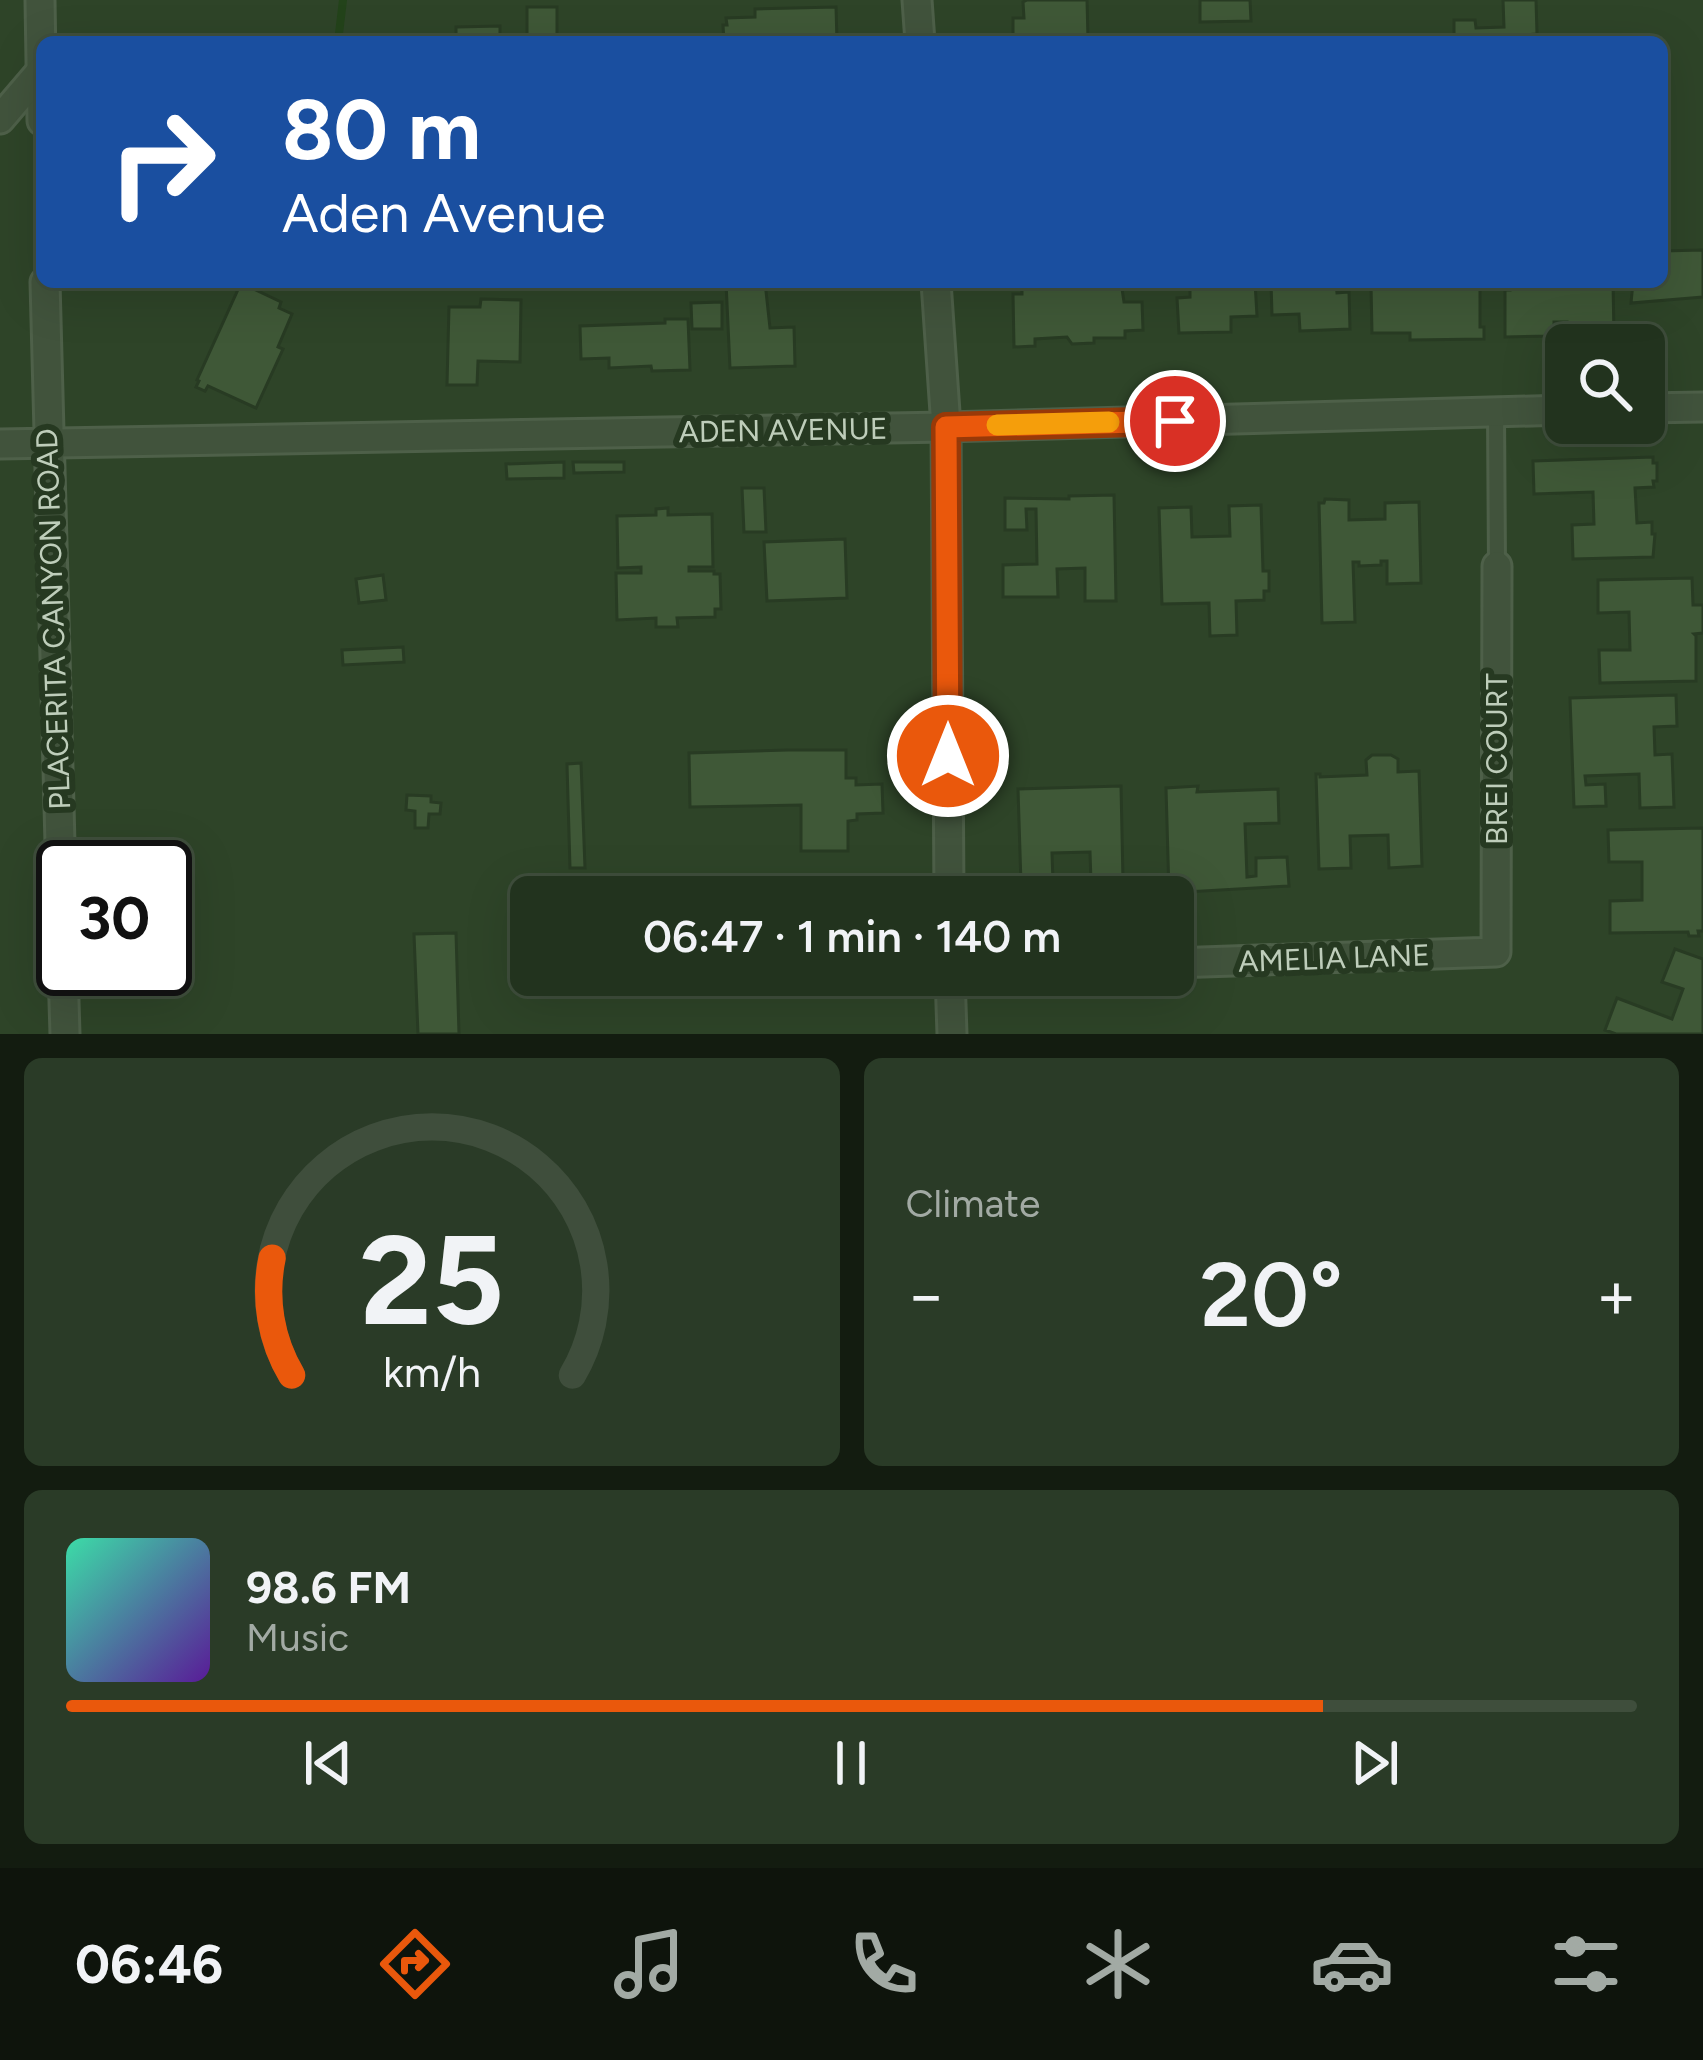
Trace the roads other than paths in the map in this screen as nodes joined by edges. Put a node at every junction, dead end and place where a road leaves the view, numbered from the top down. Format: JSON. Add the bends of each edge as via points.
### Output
{"nodes":[{"id":1,"x":40,"y":0,"type":"edge"},
{"id":2,"x":917,"y":0,"type":"edge"},
{"id":3,"x":41,"y":36,"type":"edge"},
{"id":4,"x":920,"y":36,"type":"edge"},
{"id":5,"x":36,"y":77,"type":"edge"},
{"id":6,"x":0,"y":119,"type":"edge"},
{"id":7,"x":45,"y":288,"type":"edge"},
{"id":8,"x":936,"y":288,"type":"edge"},
{"id":9,"x":1703,"y":407,"type":"edge"},
{"id":10,"x":1665,"y":408,"type":"edge"},
{"id":11,"x":1545,"y":411,"type":"edge"},
{"id":12,"x":1496,"y":412,"type":"junction"},
{"id":13,"x":946,"y":427,"type":"junction"},
{"id":14,"x":47,"y":442,"type":"junction"},
{"id":15,"x":0,"y":444,"type":"edge"},
{"id":16,"x":1497,"y":566,"type":"joint"},
{"id":17,"x":59,"y":840,"type":"edge"},
{"id":18,"x":950,"y":876,"type":"edge"},
{"id":19,"x":1496,"y":952,"type":"joint"},
{"id":20,"x":1194,"y":962,"type":"edge"},
{"id":21,"x":64,"y":996,"type":"edge"},
{"id":22,"x":951,"y":996,"type":"edge"},
{"id":23,"x":65,"y":1034,"type":"edge"},
{"id":24,"x":952,"y":1034,"type":"edge"}],
"edges":[{"from":1,"to":3,"type":"street"},
{"from":2,"to":4,"type":"street"},
{"from":5,"to":6,"type":"street"},
{"from":7,"to":14,"type":"street","name":"PLACERITA CANYON ROAD"},
{"from":8,"to":13,"type":"street"},
{"from":9,"to":10,"type":"street"},
{"from":11,"to":12,"type":"street","name":"ADEN AVENUE"},
{"from":12,"to":13,"type":"street","name":"ADEN AVENUE"},
{"from":12,"to":16,"type":"lane"},
{"from":13,"to":14,"type":"street","name":"ADEN AVENUE"},
{"from":13,"to":18,"type":"street"},
{"from":14,"to":15,"type":"street","name":"ADEN AVENUE"},
{"from":14,"to":17,"type":"street","name":"PLACERITA CANYON ROAD"},
{"from":16,"to":19,"type":"street","name":"BREI COURT"},
{"from":19,"to":20,"type":"street","name":"AMELIA LANE"},
{"from":21,"to":23,"type":"street"},
{"from":22,"to":24,"type":"street"}]}
